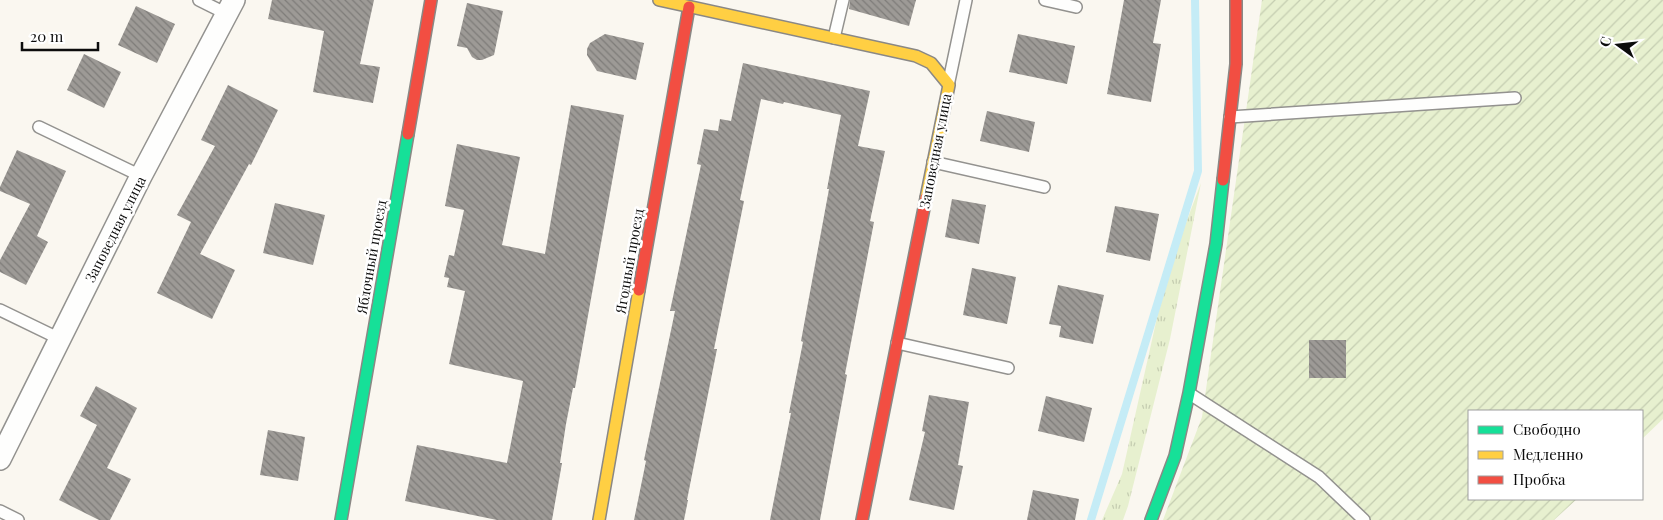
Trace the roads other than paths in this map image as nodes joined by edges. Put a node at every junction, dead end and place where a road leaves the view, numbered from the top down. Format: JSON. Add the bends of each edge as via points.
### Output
{"nodes":[{"id":1,"x":199,"y":0,"type":"edge"},
{"id":2,"x":431,"y":0,"type":"edge"},
{"id":3,"x":659,"y":0,"type":"edge"},
{"id":4,"x":843,"y":0,"type":"edge"},
{"id":5,"x":966,"y":0,"type":"edge"},
{"id":6,"x":1045,"y":0,"type":"edge"},
{"id":7,"x":1236,"y":0,"type":"edge"},
{"id":8,"x":231,"y":7,"type":"edge"},
{"id":9,"x":689,"y":7,"type":"junction"},
{"id":10,"x":1076,"y":7,"type":"dead end"},
{"id":11,"x":834,"y":38,"type":"junction"},
{"id":12,"x":949,"y":85,"type":"junction"},
{"id":13,"x":1515,"y":98,"type":"dead end"},
{"id":14,"x":1230,"y":117,"type":"junction"},
{"id":15,"x":39,"y":127,"type":"dead end"},
{"id":16,"x":933,"y":162,"type":"junction"},
{"id":17,"x":141,"y":176,"type":"junction"},
{"id":18,"x":1044,"y":187,"type":"dead end"},
{"id":19,"x":0,"y":310,"type":"edge"},
{"id":20,"x":60,"y":339,"type":"junction"},
{"id":21,"x":897,"y":343,"type":"junction"},
{"id":22,"x":1008,"y":368,"type":"dead end"},
{"id":23,"x":1189,"y":393,"type":"junction"},
{"id":24,"x":0,"y":459,"type":"edge"},
{"id":25,"x":0,"y":512,"type":"edge"},
{"id":26,"x":18,"y":520,"type":"edge"},
{"id":27,"x":341,"y":520,"type":"edge"},
{"id":28,"x":598,"y":520,"type":"edge"},
{"id":29,"x":862,"y":520,"type":"edge"},
{"id":30,"x":1151,"y":520,"type":"edge"},
{"id":31,"x":1364,"y":520,"type":"edge"}],
"edges":[{"from":1,"to":8,"type":"lane"},
{"from":2,"to":27,"type":"street","name":"Яблочный проезд"},
{"from":3,"to":9,"type":"street","name":"Заповедная улица"},
{"from":4,"to":11,"type":"lane"},
{"from":5,"to":12,"type":"lane"},
{"from":6,"to":10,"type":"lane"},
{"from":7,"to":14,"type":"street","via":[[1236,64]]},
{"from":8,"to":17,"type":"street","name":"Заповедная улица"},
{"from":9,"to":11,"type":"street","name":"Заповедная улица"},
{"from":9,"to":28,"type":"street","name":"Ягодный проезд"},
{"from":11,"to":12,"type":"street","name":"Заповедная улица","via":[[916,56],[930,63]]},
{"from":12,"to":16,"type":"street","name":"Заповедная улица"},
{"from":13,"to":14,"type":"lane"},
{"from":14,"to":23,"type":"street","via":[[1216,244]]},
{"from":15,"to":17,"type":"lane"},
{"from":16,"to":18,"type":"lane"},
{"from":16,"to":21,"type":"street","name":"Заповедная улица"},
{"from":17,"to":20,"type":"street","name":"Заповедная улица"},
{"from":19,"to":20,"type":"lane"},
{"from":20,"to":24,"type":"street","name":"Заповедная улица"},
{"from":21,"to":22,"type":"lane"},
{"from":21,"to":29,"type":"street","name":"Заповедная улица"},
{"from":23,"to":30,"type":"street","via":[[1175,456]]},
{"from":23,"to":31,"type":"lane","via":[[1319,477]]},
{"from":25,"to":26,"type":"lane"}]}
